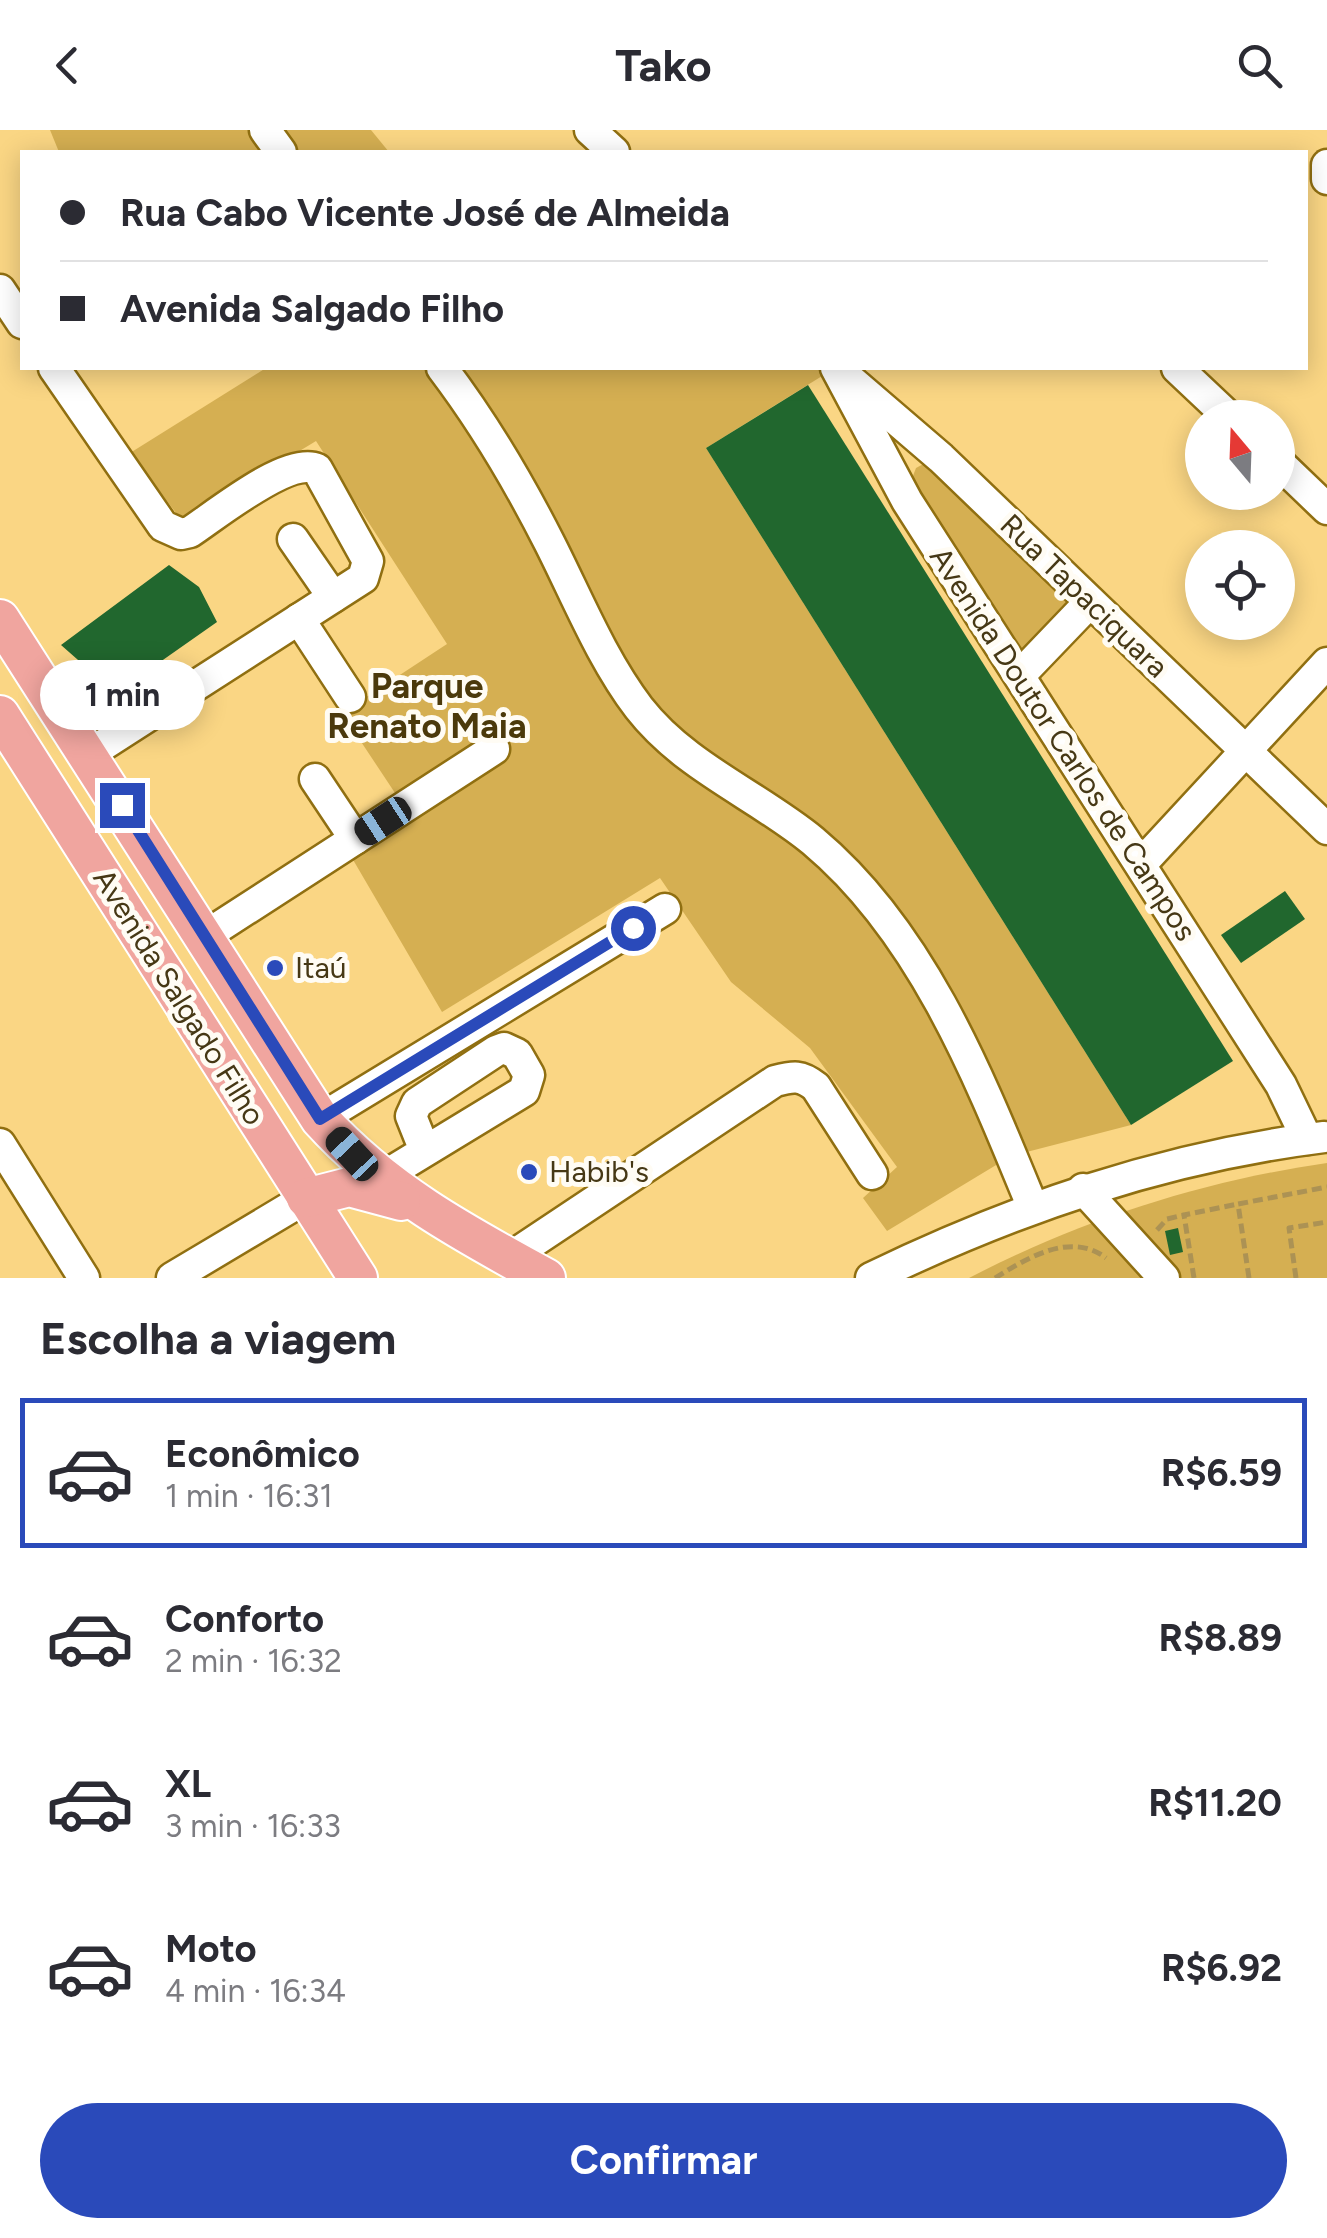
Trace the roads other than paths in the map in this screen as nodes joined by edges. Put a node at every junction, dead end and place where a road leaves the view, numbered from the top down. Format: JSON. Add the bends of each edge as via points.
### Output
{"nodes":[{"id":1,"x":590,"y":130,"type":"edge"},
{"id":2,"x":612,"y":150,"type":"edge"},
{"id":3,"x":1327,"y":165,"type":"edge"},
{"id":4,"x":1326,"y":176,"type":"edge"},
{"id":5,"x":0,"y":290,"type":"edge"},
{"id":6,"x":20,"y":320,"type":"edge"},
{"id":7,"x":55,"y":370,"type":"edge"},
{"id":8,"x":443,"y":370,"type":"edge"},
{"id":9,"x":837,"y":370,"type":"edge"},
{"id":10,"x":838,"y":370,"type":"edge"},
{"id":11,"x":1180,"y":370,"type":"edge"},
{"id":12,"x":1211,"y":400,"type":"edge"},
{"id":13,"x":942,"y":458,"type":"junction"},
{"id":14,"x":1295,"y":478,"type":"edge"},
{"id":15,"x":907,"y":501,"type":"junction"},
{"id":16,"x":1327,"y":509,"type":"edge"},
{"id":17,"x":293,"y":539,"type":"dead end"},
{"id":18,"x":333,"y":597,"type":"junction"},
{"id":19,"x":1090,"y":602,"type":"junction"},
{"id":20,"x":0,"y":619,"type":"edge"},
{"id":21,"x":299,"y":619,"type":"junction"},
{"id":22,"x":1327,"y":663,"type":"edge"},
{"id":23,"x":1020,"y":675,"type":"junction"},
{"id":24,"x":350,"y":697,"type":"dead end"},
{"id":25,"x":0,"y":715,"type":"edge"},
{"id":26,"x":494,"y":749,"type":"dead end"},
{"id":27,"x":89,"y":754,"type":"junction"},
{"id":28,"x":1245,"y":754,"type":"junction"},
{"id":29,"x":315,"y":778,"type":"dead end"},
{"id":30,"x":1327,"y":829,"type":"edge"},
{"id":31,"x":355,"y":839,"type":"junction"},
{"id":32,"x":1142,"y":863,"type":"junction"},
{"id":33,"x":664,"y":909,"type":"dead end"},
{"id":34,"x":205,"y":936,"type":"junction"},
{"id":35,"x":320,"y":1119,"type":"junction"},
{"id":36,"x":1304,"y":1134,"type":"edge"},
{"id":37,"x":0,"y":1144,"type":"edge"},
{"id":38,"x":425,"y":1151,"type":"dead end"},
{"id":39,"x":872,"y":1174,"type":"dead end"},
{"id":40,"x":381,"y":1178,"type":"junction"},
{"id":41,"x":1083,"y":1190,"type":"junction"},
{"id":42,"x":306,"y":1198,"type":"junction"},
{"id":43,"x":418,"y":1206,"type":"junction"},
{"id":44,"x":1022,"y":1213,"type":"junction"},
{"id":45,"x":509,"y":1258,"type":"junction"},
{"id":46,"x":183,"y":1275,"type":"edge"},
{"id":47,"x":84,"y":1278,"type":"edge"},
{"id":48,"x":358,"y":1278,"type":"edge"},
{"id":49,"x":546,"y":1278,"type":"edge"},
{"id":50,"x":871,"y":1278,"type":"edge"},
{"id":51,"x":915,"y":1278,"type":"edge"},
{"id":52,"x":1164,"y":1278,"type":"edge"}],
"edges":[{"from":1,"to":2,"type":"street"},
{"from":3,"to":4,"type":"street"},
{"from":5,"to":6,"type":"street"},
{"from":7,"to":18,"type":"street","via":[[163,526],[182,534],[286,470],[317,469],[368,561],[363,578]]},
{"from":8,"to":44,"type":"street","via":[[514,478],[640,709],[690,756],[812,840],[886,920],[965,1054]]},
{"from":9,"to":15,"type":"street","name":"Avenida Doutor Carlos de Campos"},
{"from":10,"to":13,"type":"street","name":"Rua Tapaciquara"},
{"from":11,"to":12,"type":"street"},
{"from":13,"to":15,"type":"street","via":[[912,467]]},
{"from":13,"to":19,"type":"street","name":"Rua Tapaciquara"},
{"from":14,"to":16,"type":"street"},
{"from":15,"to":23,"type":"street","name":"Avenida Doutor Carlos de Campos"},
{"from":17,"to":18,"type":"street"},
{"from":18,"to":21,"type":"street"},
{"from":19,"to":23,"type":"street"},
{"from":19,"to":28,"type":"street","name":"Rua Tapaciquara"},
{"from":20,"to":27,"type":"main road","name":"Avenida Salgado Filho"},
{"from":21,"to":24,"type":"street"},
{"from":21,"to":27,"type":"street"},
{"from":22,"to":28,"type":"street"},
{"from":23,"to":32,"type":"street","name":"Avenida Doutor Carlos de Campos"},
{"from":25,"to":42,"type":"main road","name":"Avenida Salgado Filho"},
{"from":26,"to":31,"type":"street"},
{"from":27,"to":34,"type":"main road","name":"Avenida Salgado Filho"},
{"from":28,"to":30,"type":"street","name":"Rua Tapaciquara"},
{"from":28,"to":32,"type":"street"},
{"from":29,"to":31,"type":"street"},
{"from":31,"to":34,"type":"street"},
{"from":32,"to":36,"type":"street","name":"Avenida Doutor Carlos de Campos"},
{"from":33,"to":35,"type":"street"},
{"from":34,"to":35,"type":"main road","name":"Avenida Salgado Filho"},
{"from":35,"to":40,"type":"main road","name":"Avenida Salgado Filho"},
{"from":36,"to":41,"type":"street"},
{"from":37,"to":47,"type":"street"},
{"from":38,"to":40,"type":"street"},
{"from":39,"to":45,"type":"street","via":[[816,1086],[793,1076]]},
{"from":40,"to":43,"type":"main road","name":"Avenida Salgado Filho"},
{"from":41,"to":44,"type":"street"},
{"from":41,"to":52,"type":"street"},
{"from":42,"to":43,"type":"main road","via":[[349,1186]]},
{"from":42,"to":46,"type":"street"},
{"from":42,"to":48,"type":"main road","name":"Avenida Salgado Filho"},
{"from":43,"to":45,"type":"main road"},
{"from":44,"to":50,"type":"street"},
{"from":44,"to":51,"type":"street"},
{"from":45,"to":49,"type":"main road"}]}
